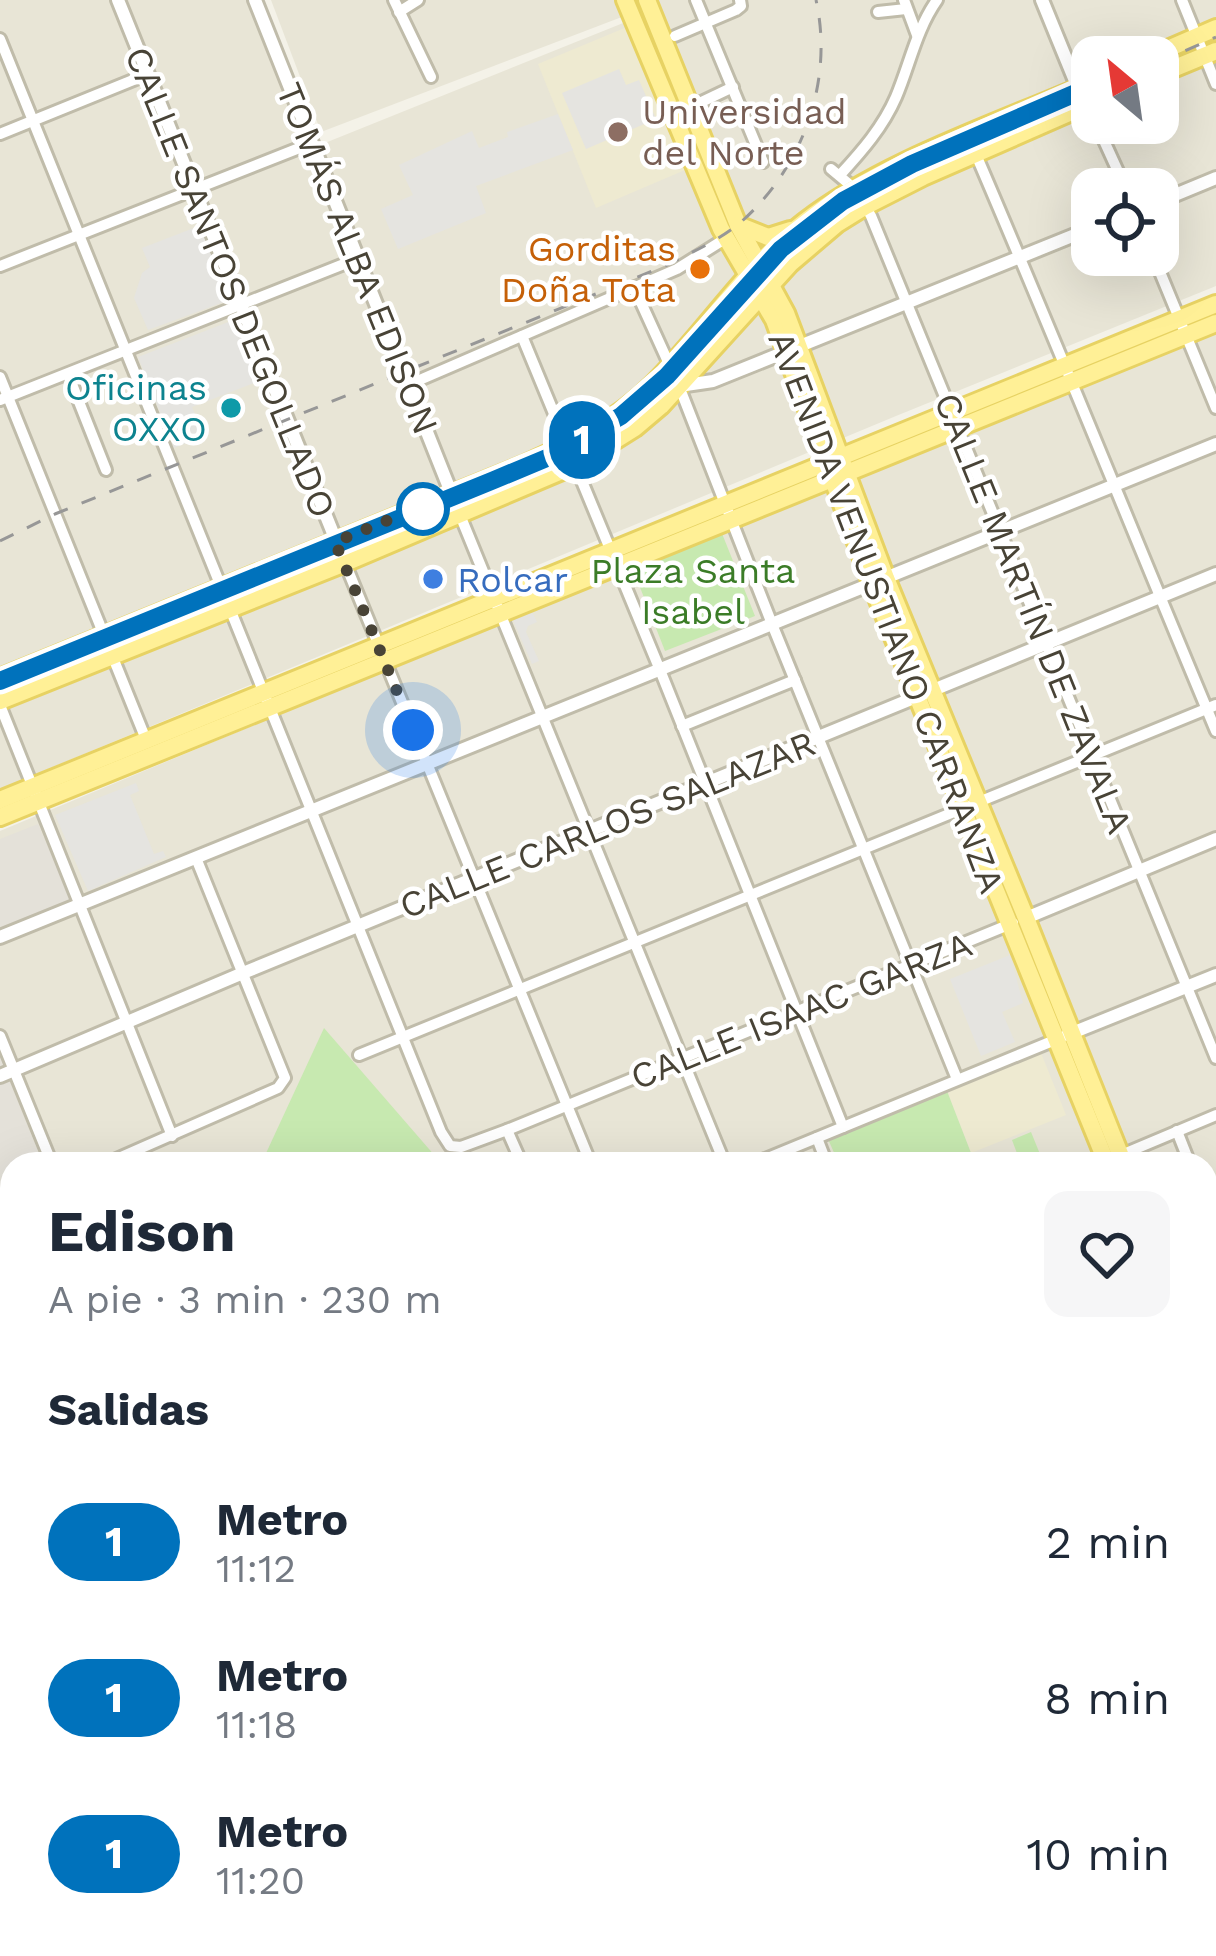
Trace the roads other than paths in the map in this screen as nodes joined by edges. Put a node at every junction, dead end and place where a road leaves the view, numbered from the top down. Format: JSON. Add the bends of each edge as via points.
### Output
{"nodes":[{"id":1,"x":118,"y":0,"type":"edge"},
{"id":2,"x":256,"y":0,"type":"edge"},
{"id":3,"x":418,"y":0,"type":"edge"},
{"id":4,"x":626,"y":0,"type":"edge"},
{"id":5,"x":647,"y":0,"type":"edge"},
{"id":6,"x":696,"y":0,"type":"edge"},
{"id":7,"x":937,"y":0,"type":"edge"},
{"id":8,"x":1042,"y":0,"type":"edge"},
{"id":9,"x":1182,"y":0,"type":"edge"},
{"id":10,"x":740,"y":3,"type":"edge"},
{"id":11,"x":905,"y":4,"type":"edge"},
{"id":12,"x":396,"y":6,"type":"edge"},
{"id":13,"x":878,"y":12,"type":"dead end"},
{"id":14,"x":706,"y":23,"type":"junction"},
{"id":15,"x":1216,"y":28,"type":"edge"},
{"id":16,"x":917,"y":35,"type":"junction"},
{"id":17,"x":675,"y":36,"type":"dead end"},
{"id":18,"x":1196,"y":36,"type":"junction"},
{"id":19,"x":0,"y":39,"type":"edge"},
{"id":20,"x":1179,"y":44,"type":"edge"},
{"id":21,"x":1210,"y":53,"type":"edge"},
{"id":22,"x":1071,"y":59,"type":"edge"},
{"id":23,"x":1179,"y":66,"type":"edge"},
{"id":24,"x":148,"y":74,"type":"junction"},
{"id":25,"x":431,"y":77,"type":"dead end"},
{"id":26,"x":1216,"y":84,"type":"edge"},
{"id":27,"x":733,"y":87,"type":"junction"},
{"id":28,"x":1071,"y":91,"type":"edge"},
{"id":29,"x":691,"y":107,"type":"junction"},
{"id":30,"x":1071,"y":116,"type":"edge"},
{"id":31,"x":33,"y":121,"type":"junction"},
{"id":32,"x":0,"y":134,"type":"edge"},
{"id":33,"x":968,"y":136,"type":"junction"},
{"id":34,"x":312,"y":143,"type":"junction"},
{"id":35,"x":976,"y":154,"type":"junction"},
{"id":36,"x":763,"y":162,"type":"dead end"},
{"id":37,"x":1216,"y":178,"type":"edge"},
{"id":38,"x":195,"y":188,"type":"junction"},
{"id":39,"x":855,"y":189,"type":"junction"},
{"id":40,"x":1179,"y":193,"type":"edge"},
{"id":41,"x":866,"y":206,"type":"junction"},
{"id":42,"x":801,"y":224,"type":"junction"},
{"id":43,"x":732,"y":232,"type":"junction"},
{"id":44,"x":80,"y":234,"type":"junction"},
{"id":45,"x":1071,"y":237,"type":"edge"},
{"id":46,"x":1021,"y":257,"type":"junction"},
{"id":47,"x":358,"y":258,"type":"junction"},
{"id":48,"x":0,"y":266,"type":"edge"},
{"id":49,"x":753,"y":271,"type":"junction"},
{"id":50,"x":1162,"y":276,"type":"edge"},
{"id":51,"x":634,"y":287,"type":"junction"},
{"id":52,"x":765,"y":292,"type":"junction"},
{"id":53,"x":908,"y":303,"type":"junction"},
{"id":54,"x":1216,"y":304,"type":"edge"},
{"id":55,"x":241,"y":305,"type":"junction"},
{"id":56,"x":1216,"y":323,"type":"edge"},
{"id":57,"x":1182,"y":327,"type":"junction"},
{"id":58,"x":522,"y":336,"type":"junction"},
{"id":59,"x":792,"y":349,"type":"junction"},
{"id":60,"x":127,"y":351,"type":"junction"},
{"id":61,"x":670,"y":366,"type":"junction"},
{"id":62,"x":68,"y":374,"type":"junction"},
{"id":63,"x":1067,"y":374,"type":"junction"},
{"id":64,"x":0,"y":377,"type":"edge"},
{"id":65,"x":408,"y":385,"type":"junction"},
{"id":66,"x":679,"y":386,"type":"junction"},
{"id":67,"x":4,"y":398,"type":"edge"},
{"id":68,"x":1216,"y":408,"type":"edge"},
{"id":69,"x":956,"y":420,"type":"junction"},
{"id":70,"x":1216,"y":444,"type":"edge"},
{"id":71,"x":567,"y":445,"type":"junction"},
{"id":72,"x":576,"y":465,"type":"junction"},
{"id":73,"x":837,"y":468,"type":"junction"},
{"id":74,"x":106,"y":470,"type":"dead end"},
{"id":75,"x":1114,"y":485,"type":"junction"},
{"id":76,"x":452,"y":494,"type":"junction"},
{"id":77,"x":728,"y":513,"type":"junction"},
{"id":78,"x":460,"y":515,"type":"junction"},
{"id":79,"x":1001,"y":530,"type":"junction"},
{"id":80,"x":335,"y":542,"type":"junction"},
{"id":81,"x":615,"y":560,"type":"junction"},
{"id":82,"x":344,"y":563,"type":"junction"},
{"id":83,"x":1216,"y":574,"type":"edge"},
{"id":84,"x":878,"y":580,"type":"junction"},
{"id":85,"x":222,"y":589,"type":"junction"},
{"id":86,"x":1160,"y":597,"type":"junction"},
{"id":87,"x":497,"y":608,"type":"junction"},
{"id":88,"x":230,"y":609,"type":"junction"},
{"id":89,"x":772,"y":624,"type":"junction"},
{"id":90,"x":104,"y":636,"type":"junction"},
{"id":91,"x":1046,"y":643,"type":"junction"},
{"id":92,"x":382,"y":655,"type":"junction"},
{"id":93,"x":112,"y":656,"type":"junction"},
{"id":94,"x":660,"y":670,"type":"junction"},
{"id":95,"x":0,"y":678,"type":"edge"},
{"id":96,"x":795,"y":680,"type":"junction"},
{"id":97,"x":924,"y":694,"type":"junction"},
{"id":98,"x":269,"y":701,"type":"junction"},
{"id":99,"x":0,"y":703,"type":"edge"},
{"id":100,"x":1211,"y":707,"type":"edge"},
{"id":101,"x":542,"y":717,"type":"junction"},
{"id":102,"x":682,"y":725,"type":"junction"},
{"id":103,"x":1216,"y":731,"type":"edge"},
{"id":104,"x":819,"y":738,"type":"junction"},
{"id":105,"x":150,"y":748,"type":"junction"},
{"id":106,"x":1091,"y":758,"type":"junction"},
{"id":107,"x":427,"y":763,"type":"junction"},
{"id":108,"x":705,"y":784,"type":"junction"},
{"id":109,"x":37,"y":794,"type":"junction"},
{"id":110,"x":0,"y":800,"type":"edge"},
{"id":111,"x":970,"y":806,"type":"junction"},
{"id":112,"x":312,"y":810,"type":"junction"},
{"id":113,"x":0,"y":817,"type":"edge"},
{"id":114,"x":589,"y":832,"type":"junction"},
{"id":115,"x":1216,"y":839,"type":"edge"},
{"id":116,"x":865,"y":850,"type":"junction"},
{"id":117,"x":196,"y":858,"type":"junction"},
{"id":118,"x":1138,"y":872,"type":"junction"},
{"id":119,"x":473,"y":878,"type":"junction"},
{"id":120,"x":750,"y":896,"type":"junction"},
{"id":121,"x":81,"y":904,"type":"junction"},
{"id":122,"x":1018,"y":922,"type":"junction"},
{"id":123,"x":358,"y":925,"type":"junction"},
{"id":124,"x":0,"y":937,"type":"edge"},
{"id":125,"x":634,"y":942,"type":"junction"},
{"id":126,"x":911,"y":966,"type":"junction"},
{"id":127,"x":243,"y":973,"type":"junction"},
{"id":128,"x":1216,"y":975,"type":"edge"},
{"id":129,"x":1186,"y":987,"type":"junction"},
{"id":130,"x":519,"y":990,"type":"junction"},
{"id":131,"x":796,"y":1012,"type":"junction"},
{"id":132,"x":127,"y":1022,"type":"junction"},
{"id":133,"x":0,"y":1036,"type":"edge"},
{"id":134,"x":403,"y":1037,"type":"junction"},
{"id":135,"x":1064,"y":1037,"type":"junction"},
{"id":136,"x":359,"y":1055,"type":"dead end"},
{"id":137,"x":682,"y":1058,"type":"junction"},
{"id":138,"x":1216,"y":1058,"type":"edge"},
{"id":139,"x":7,"y":1073,"type":"edge"},
{"id":140,"x":957,"y":1079,"type":"junction"},
{"id":141,"x":567,"y":1105,"type":"junction"},
{"id":142,"x":1216,"y":1115,"type":"edge"},
{"id":143,"x":843,"y":1127,"type":"junction"},
{"id":144,"x":507,"y":1130,"type":"junction"},
{"id":145,"x":1177,"y":1131,"type":"junction"},
{"id":146,"x":172,"y":1136,"type":"junction"},
{"id":147,"x":817,"y":1138,"type":"junction"},
{"id":148,"x":46,"y":1152,"type":"edge"},
{"id":149,"x":134,"y":1152,"type":"edge"},
{"id":150,"x":517,"y":1152,"type":"edge"},
{"id":151,"x":586,"y":1152,"type":"edge"},
{"id":152,"x":720,"y":1152,"type":"edge"},
{"id":153,"x":783,"y":1152,"type":"edge"},
{"id":154,"x":822,"y":1152,"type":"edge"},
{"id":155,"x":1113,"y":1152,"type":"edge"},
{"id":156,"x":1135,"y":1152,"type":"edge"},
{"id":157,"x":1185,"y":1152,"type":"edge"}],
"edges":[{"from":1,"to":24,"type":"street","name":"CALLE SANTOS DEGOLLADO"},
{"from":2,"to":34,"type":"street","name":"TOMÁS ALBA EDISON"},
{"from":3,"to":12,"type":"street"},
{"from":4,"to":43,"type":"main road","name":"AVENIDA VENUSTIANO CARRANZA"},
{"from":5,"to":29,"type":"main road","name":"AVENIDA VENUSTIANO CARRANZA"},
{"from":6,"to":14,"type":"street"},
{"from":7,"to":16,"type":"street"},
{"from":8,"to":22,"type":"street"},
{"from":9,"to":18,"type":"street"},
{"from":10,"to":14,"type":"street"},
{"from":11,"to":13,"type":"street"},
{"from":11,"to":16,"type":"street"},
{"from":12,"to":25,"type":"street"},
{"from":14,"to":17,"type":"street"},
{"from":14,"to":27,"type":"street"},
{"from":15,"to":18,"type":"main road"},
{"from":16,"to":39,"type":"street","name":"CALLE MARTÍN DE ZAVALA","via":[[887,117],[836,172]]},
{"from":18,"to":20,"type":"main road"},
{"from":18,"to":21,"type":"street"},
{"from":19,"to":31,"type":"street"},
{"from":21,"to":23,"type":"main road"},
{"from":21,"to":26,"type":"street"},
{"from":24,"to":31,"type":"street"},
{"from":24,"to":38,"type":"street","name":"CALLE SANTOS DEGOLLADO"},
{"from":27,"to":29,"type":"street"},
{"from":27,"to":36,"type":"street"},
{"from":28,"to":33,"type":"main road"},
{"from":29,"to":43,"type":"main road","name":"AVENIDA VENUSTIANO CARRANZA"},
{"from":30,"to":35,"type":"main road"},
{"from":31,"to":32,"type":"street"},
{"from":31,"to":44,"type":"street"},
{"from":33,"to":35,"type":"street"},
{"from":33,"to":39,"type":"main road"},
{"from":34,"to":38,"type":"street"},
{"from":34,"to":47,"type":"street","name":"TOMÁS ALBA EDISON"},
{"from":35,"to":41,"type":"main road"},
{"from":35,"to":46,"type":"street"},
{"from":37,"to":40,"type":"street"},
{"from":38,"to":44,"type":"street"},
{"from":38,"to":55,"type":"street","name":"CALLE SANTOS DEGOLLADO"},
{"from":39,"to":41,"type":"street","name":"CALLE MARTÍN DE ZAVALA"},
{"from":39,"to":42,"type":"main road"},
{"from":41,"to":52,"type":"main road","via":[[814,242]]},
{"from":41,"to":53,"type":"street","name":"CALLE MARTÍN DE ZAVALA"},
{"from":42,"to":43,"type":"main road","via":[[768,237]]},
{"from":42,"to":49,"type":"main road"},
{"from":43,"to":49,"type":"main road","name":"AVENIDA VENUSTIANO CARRANZA"},
{"from":43,"to":51,"type":"street"},
{"from":44,"to":48,"type":"street"},
{"from":44,"to":60,"type":"street"},
{"from":45,"to":46,"type":"street"},
{"from":46,"to":53,"type":"street"},
{"from":46,"to":63,"type":"street"},
{"from":47,"to":55,"type":"street"},
{"from":47,"to":65,"type":"street","name":"TOMÁS ALBA EDISON"},
{"from":49,"to":52,"type":"main road","name":"AVENIDA VENUSTIANO CARRANZA"},
{"from":49,"to":61,"type":"main road"},
{"from":50,"to":57,"type":"street"},
{"from":51,"to":58,"type":"street"},
{"from":51,"to":61,"type":"street"},
{"from":52,"to":59,"type":"main road","name":"AVENIDA VENUSTIANO CARRANZA","via":[[786,313]]},
{"from":52,"to":66,"type":"main road"},
{"from":53,"to":59,"type":"street"},
{"from":53,"to":69,"type":"street","name":"CALLE MARTÍN DE ZAVALA"},
{"from":54,"to":57,"type":"main road"},
{"from":55,"to":60,"type":"street"},
{"from":55,"to":80,"type":"street","name":"CALLE SANTOS DEGOLLADO"},
{"from":56,"to":57,"type":"main road"},
{"from":57,"to":63,"type":"main road"},
{"from":57,"to":68,"type":"street"},
{"from":58,"to":65,"type":"street"},
{"from":58,"to":71,"type":"street"},
{"from":59,"to":66,"type":"street"},
{"from":59,"to":73,"type":"main road","name":"AVENIDA VENUSTIANO CARRANZA"},
{"from":60,"to":62,"type":"street"},
{"from":60,"to":85,"type":"street"},
{"from":61,"to":66,"type":"street"},
{"from":61,"to":71,"type":"main road"},
{"from":62,"to":67,"type":"street"},
{"from":62,"to":74,"type":"street"},
{"from":63,"to":69,"type":"main road"},
{"from":63,"to":75,"type":"street"},
{"from":64,"to":67,"type":"street"},
{"from":65,"to":76,"type":"street","name":"TOMÁS ALBA EDISON"},
{"from":66,"to":72,"type":"main road","via":[[635,428]]},
{"from":66,"to":77,"type":"street"},
{"from":67,"to":90,"type":"street"},
{"from":69,"to":73,"type":"main road"},
{"from":69,"to":79,"type":"street","name":"CALLE MARTÍN DE ZAVALA"},
{"from":70,"to":75,"type":"street"},
{"from":71,"to":72,"type":"street"},
{"from":71,"to":76,"type":"main road"},
{"from":72,"to":78,"type":"main road"},
{"from":72,"to":81,"type":"street"},
{"from":73,"to":77,"type":"main road"},
{"from":73,"to":84,"type":"main road","name":"AVENIDA VENUSTIANO CARRANZA"},
{"from":75,"to":79,"type":"street"},
{"from":75,"to":86,"type":"street"},
{"from":76,"to":78,"type":"street","name":"TOMÁS ALBA EDISON"},
{"from":76,"to":80,"type":"main road"},
{"from":77,"to":81,"type":"main road"},
{"from":77,"to":89,"type":"street"},
{"from":78,"to":82,"type":"main road"},
{"from":78,"to":87,"type":"street"},
{"from":79,"to":84,"type":"street"},
{"from":79,"to":91,"type":"street","name":"CALLE MARTÍN DE ZAVALA"},
{"from":80,"to":82,"type":"street","name":"CALLE SANTOS DEGOLLADO"},
{"from":80,"to":85,"type":"main road"},
{"from":81,"to":87,"type":"main road"},
{"from":81,"to":94,"type":"street"},
{"from":82,"to":88,"type":"main road"},
{"from":82,"to":92,"type":"street","name":"CALLE SANTOS DEGOLLADO"},
{"from":83,"to":86,"type":"street","name":"CALLE CARLOS SALAZAR"},
{"from":84,"to":89,"type":"street"},
{"from":84,"to":97,"type":"main road","name":"AVENIDA VENUSTIANO CARRANZA"},
{"from":85,"to":88,"type":"street"},
{"from":85,"to":90,"type":"main road"},
{"from":86,"to":91,"type":"street","name":"CALLE CARLOS SALAZAR"},
{"from":86,"to":100,"type":"street"},
{"from":87,"to":92,"type":"main road"},
{"from":87,"to":101,"type":"street"},
{"from":88,"to":93,"type":"main road"},
{"from":88,"to":98,"type":"street"},
{"from":89,"to":94,"type":"street"},
{"from":89,"to":96,"type":"street"},
{"from":90,"to":93,"type":"street"},
{"from":90,"to":95,"type":"main road"},
{"from":91,"to":97,"type":"street","name":"CALLE CARLOS SALAZAR"},
{"from":91,"to":106,"type":"street","name":"CALLE MARTÍN DE ZAVALA"},
{"from":92,"to":98,"type":"main road"},
{"from":92,"to":107,"type":"street","name":"CALLE SANTOS DEGOLLADO"},
{"from":93,"to":99,"type":"main road"},
{"from":93,"to":105,"type":"street"},
{"from":94,"to":101,"type":"street"},
{"from":94,"to":102,"type":"street"},
{"from":96,"to":102,"type":"street"},
{"from":96,"to":104,"type":"street"},
{"from":97,"to":104,"type":"street","name":"CALLE CARLOS SALAZAR"},
{"from":97,"to":111,"type":"main road","name":"AVENIDA VENUSTIANO CARRANZA"},
{"from":98,"to":105,"type":"main road"},
{"from":98,"to":112,"type":"street"},
{"from":99,"to":109,"type":"street"},
{"from":100,"to":103,"type":"street"},
{"from":100,"to":106,"type":"street"},
{"from":101,"to":107,"type":"street"},
{"from":101,"to":114,"type":"street"},
{"from":102,"to":108,"type":"street"},
{"from":104,"to":108,"type":"street","name":"CALLE CARLOS SALAZAR"},
{"from":104,"to":116,"type":"street"},
{"from":105,"to":109,"type":"main road"},
{"from":106,"to":111,"type":"street"},
{"from":106,"to":118,"type":"street","name":"CALLE MARTÍN DE ZAVALA"},
{"from":107,"to":112,"type":"street"},
{"from":107,"to":119,"type":"street","name":"CALLE SANTOS DEGOLLADO"},
{"from":108,"to":114,"type":"street","name":"CALLE CARLOS SALAZAR"},
{"from":108,"to":120,"type":"street"},
{"from":109,"to":110,"type":"main road"},
{"from":109,"to":113,"type":"main road"},
{"from":109,"to":121,"type":"street"},
{"from":111,"to":116,"type":"street"},
{"from":111,"to":122,"type":"main road","name":"AVENIDA VENUSTIANO CARRANZA"},
{"from":112,"to":117,"type":"street"},
{"from":112,"to":123,"type":"street"},
{"from":114,"to":119,"type":"street","name":"CALLE CARLOS SALAZAR"},
{"from":114,"to":125,"type":"street"},
{"from":115,"to":118,"type":"street","name":"CALLE ISAAC GARZA"},
{"from":116,"to":120,"type":"street"},
{"from":116,"to":126,"type":"street"},
{"from":117,"to":121,"type":"street"},
{"from":117,"to":127,"type":"street"},
{"from":118,"to":122,"type":"street","name":"CALLE ISAAC GARZA"},
{"from":118,"to":129,"type":"street","name":"CALLE MARTÍN DE ZAVALA"},
{"from":119,"to":123,"type":"street","name":"CALLE CARLOS SALAZAR"},
{"from":119,"to":130,"type":"street","name":"CALLE SANTOS DEGOLLADO"},
{"from":120,"to":125,"type":"street"},
{"from":120,"to":131,"type":"street"},
{"from":121,"to":124,"type":"street"},
{"from":121,"to":132,"type":"street"},
{"from":122,"to":126,"type":"street","name":"CALLE ISAAC GARZA"},
{"from":122,"to":135,"type":"main road","name":"AVENIDA VENUSTIANO CARRANZA"},
{"from":123,"to":127,"type":"street","name":"CALLE CARLOS SALAZAR"},
{"from":123,"to":134,"type":"street"},
{"from":125,"to":130,"type":"street"},
{"from":125,"to":137,"type":"street"},
{"from":126,"to":131,"type":"street","name":"CALLE ISAAC GARZA"},
{"from":126,"to":140,"type":"street"},
{"from":127,"to":132,"type":"street","name":"CALLE CARLOS SALAZAR"},
{"from":127,"to":146,"type":"street","via":[[285,1078]]},
{"from":128,"to":129,"type":"street"},
{"from":129,"to":135,"type":"street"},
{"from":129,"to":138,"type":"street","name":"CALLE MARTÍN DE ZAVALA"},
{"from":130,"to":134,"type":"street"},
{"from":130,"to":141,"type":"street","name":"CALLE SANTOS DEGOLLADO"},
{"from":131,"to":137,"type":"street","name":"CALLE ISAAC GARZA"},
{"from":131,"to":143,"type":"street"},
{"from":132,"to":139,"type":"street","name":"CALLE CARLOS SALAZAR"},
{"from":132,"to":146,"type":"street"},
{"from":133,"to":139,"type":"street"},
{"from":134,"to":136,"type":"street"},
{"from":134,"to":144,"type":"street","name":"CALLE ISAAC GARZA","via":[[450,1145]]},
{"from":135,"to":140,"type":"street"},
{"from":135,"to":155,"type":"main road","name":"AVENIDA VENUSTIANO CARRANZA"},
{"from":137,"to":141,"type":"street","name":"CALLE ISAAC GARZA"},
{"from":137,"to":152,"type":"street"},
{"from":139,"to":148,"type":"street"},
{"from":140,"to":143,"type":"street"},
{"from":141,"to":144,"type":"street","name":"CALLE ISAAC GARZA"},
{"from":141,"to":151,"type":"street","name":"CALLE SANTOS DEGOLLADO"},
{"from":142,"to":145,"type":"street"},
{"from":143,"to":147,"type":"street"},
{"from":144,"to":150,"type":"street"},
{"from":145,"to":156,"type":"street"},
{"from":145,"to":157,"type":"street"},
{"from":146,"to":149,"type":"street"},
{"from":147,"to":153,"type":"street"},
{"from":147,"to":154,"type":"street"}]}
